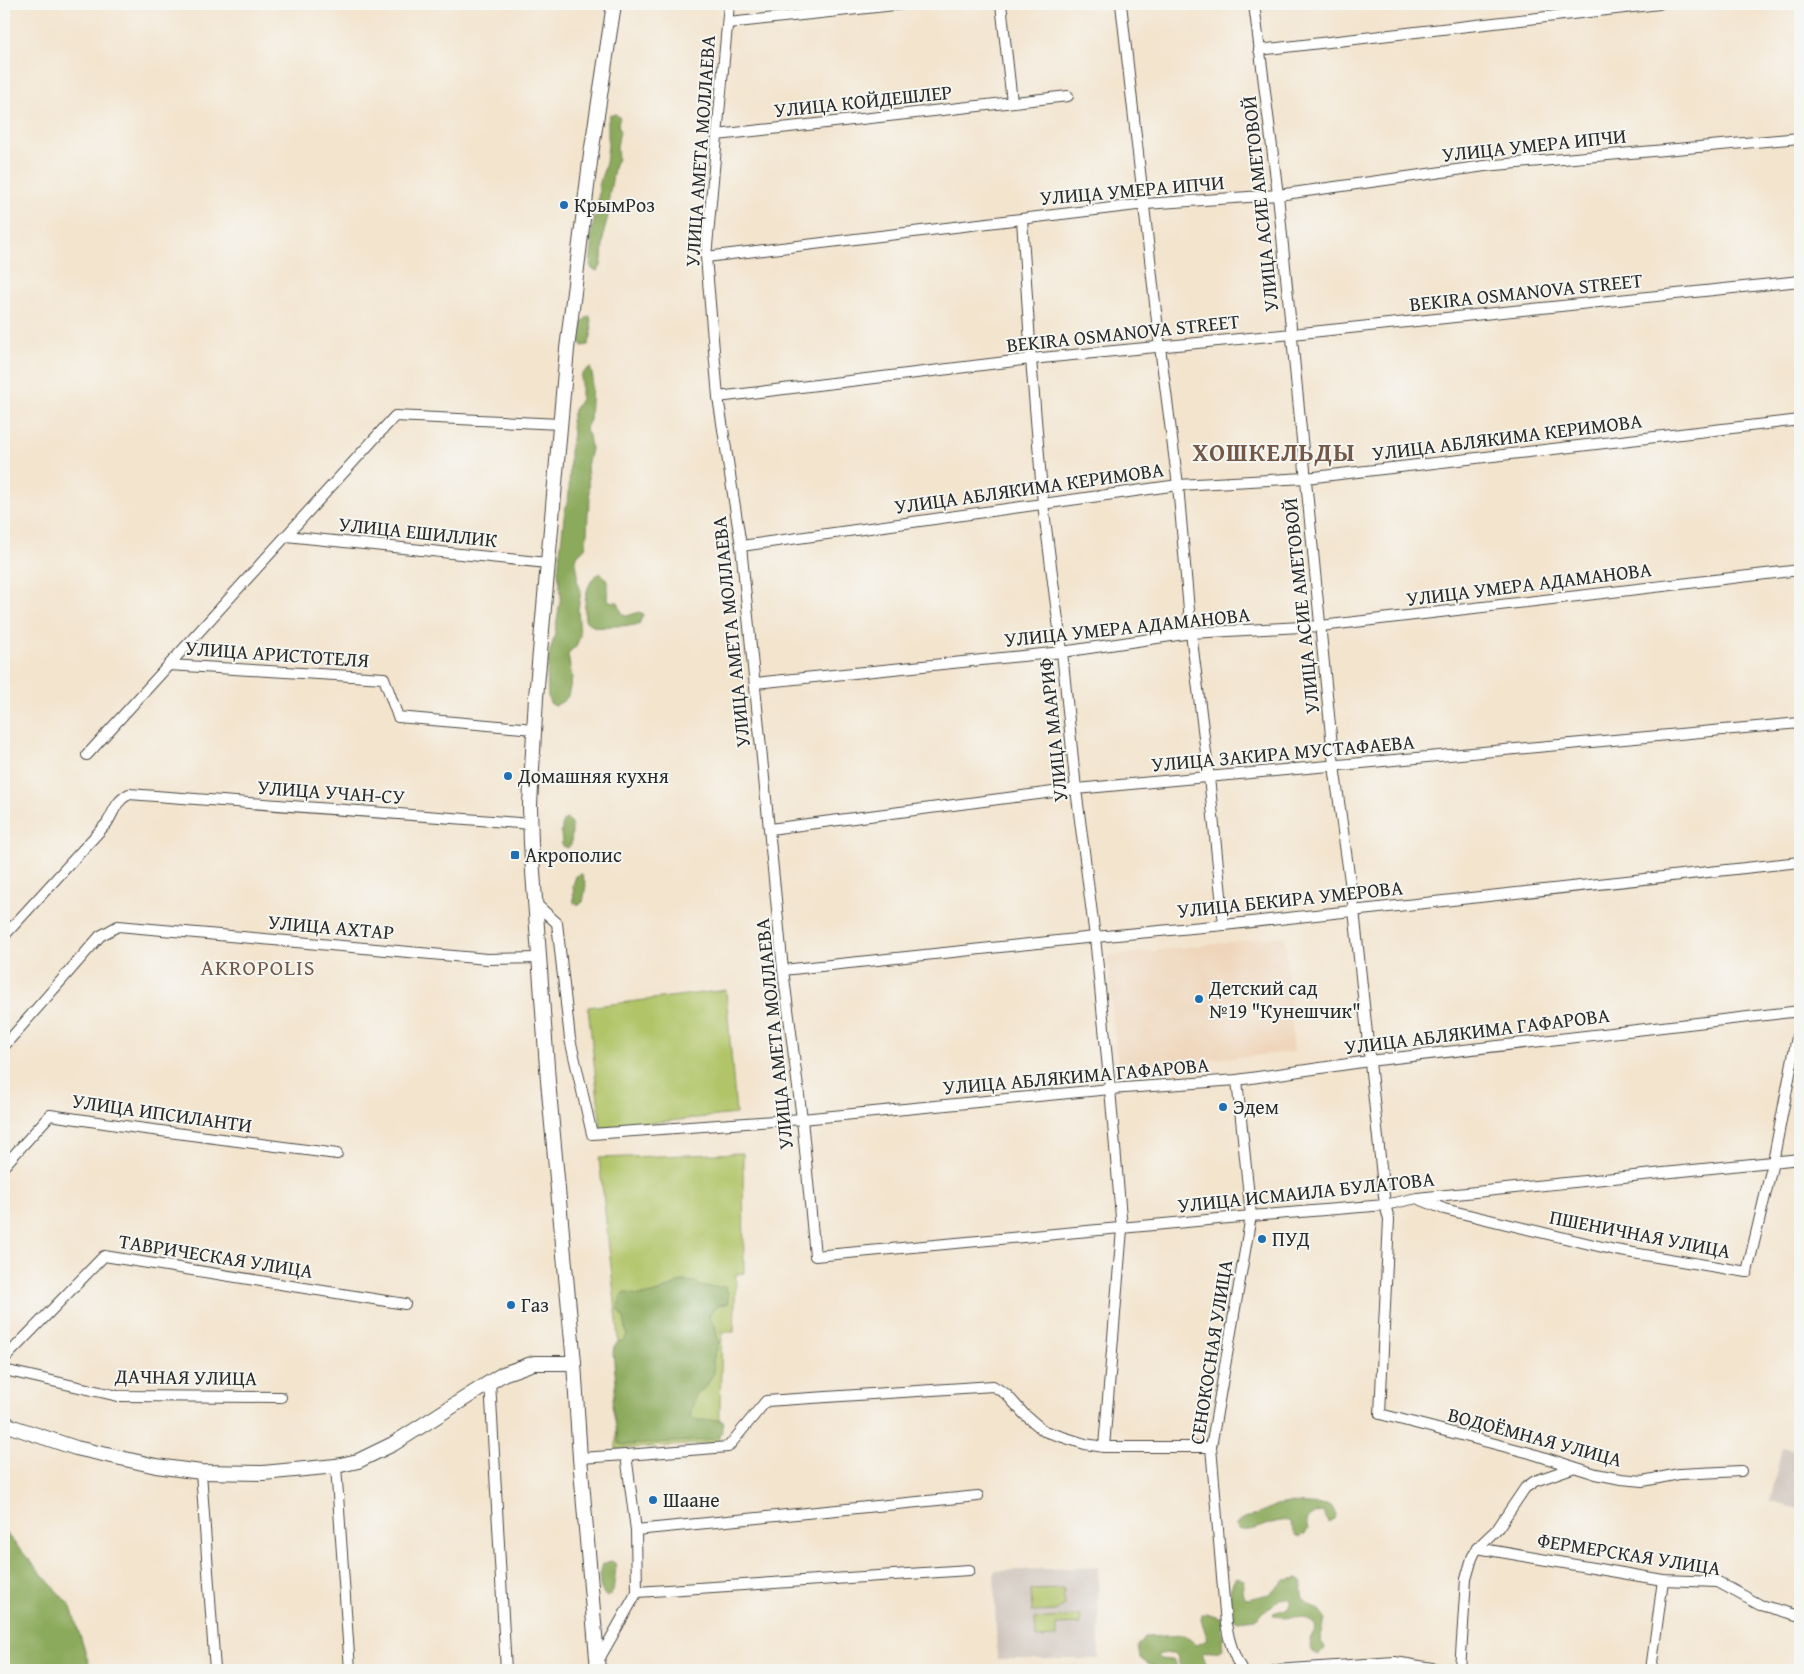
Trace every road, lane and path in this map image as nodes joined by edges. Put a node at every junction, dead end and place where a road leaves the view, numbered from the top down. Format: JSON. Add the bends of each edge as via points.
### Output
{"nodes":[{"id":1,"x":614,"y":4,"type":"edge"},
{"id":2,"x":729,"y":4,"type":"edge"},
{"id":3,"x":904,"y":4,"type":"edge"},
{"id":4,"x":1001,"y":4,"type":"edge"},
{"id":5,"x":1121,"y":4,"type":"edge"},
{"id":6,"x":1254,"y":4,"type":"edge"},
{"id":7,"x":1658,"y":4,"type":"edge"},
{"id":8,"x":728,"y":23,"type":"junction"},
{"id":9,"x":1260,"y":50,"type":"junction"},
{"id":10,"x":1068,"y":96,"type":"dead end"},
{"id":11,"x":1012,"y":102,"type":"junction"},
{"id":12,"x":717,"y":135,"type":"junction"},
{"id":13,"x":1800,"y":138,"type":"edge"},
{"id":14,"x":1278,"y":196,"type":"junction"},
{"id":15,"x":1145,"y":204,"type":"junction"},
{"id":16,"x":1022,"y":219,"type":"junction"},
{"id":17,"x":706,"y":257,"type":"junction"},
{"id":18,"x":1800,"y":281,"type":"edge"},
{"id":19,"x":1292,"y":334,"type":"junction"},
{"id":20,"x":1160,"y":347,"type":"junction"},
{"id":21,"x":1031,"y":359,"type":"junction"},
{"id":22,"x":718,"y":397,"type":"junction"},
{"id":23,"x":1800,"y":420,"type":"edge"},
{"id":24,"x":560,"y":424,"type":"junction"},
{"id":25,"x":1306,"y":478,"type":"junction"},
{"id":26,"x":1178,"y":485,"type":"junction"},
{"id":27,"x":1043,"y":504,"type":"junction"},
{"id":28,"x":286,"y":536,"type":"junction"},
{"id":29,"x":741,"y":546,"type":"junction"},
{"id":30,"x":547,"y":563,"type":"junction"},
{"id":31,"x":1800,"y":570,"type":"edge"},
{"id":32,"x":1320,"y":626,"type":"junction"},
{"id":33,"x":1191,"y":633,"type":"junction"},
{"id":34,"x":1062,"y":652,"type":"junction"},
{"id":35,"x":169,"y":665,"type":"junction"},
{"id":36,"x":755,"y":684,"type":"junction"},
{"id":37,"x":1800,"y":723,"type":"edge"},
{"id":38,"x":534,"y":729,"type":"junction"},
{"id":39,"x":87,"y":755,"type":"dead end"},
{"id":40,"x":1334,"y":766,"type":"junction"},
{"id":41,"x":1210,"y":777,"type":"junction"},
{"id":42,"x":1076,"y":789,"type":"junction"},
{"id":43,"x":532,"y":824,"type":"junction"},
{"id":44,"x":770,"y":829,"type":"junction"},
{"id":45,"x":1800,"y":862,"type":"edge"},
{"id":46,"x":537,"y":905,"type":"junction"},
{"id":47,"x":1354,"y":910,"type":"junction"},
{"id":48,"x":1224,"y":925,"type":"junction"},
{"id":49,"x":4,"y":936,"type":"edge"},
{"id":50,"x":1095,"y":937,"type":"junction"},
{"id":51,"x":540,"y":958,"type":"junction"},
{"id":52,"x":784,"y":970,"type":"junction"},
{"id":53,"x":1800,"y":1011,"type":"edge"},
{"id":54,"x":1800,"y":1021,"type":"edge"},
{"id":55,"x":4,"y":1046,"type":"edge"},
{"id":56,"x":1369,"y":1061,"type":"junction"},
{"id":57,"x":1237,"y":1080,"type":"junction"},
{"id":58,"x":1110,"y":1089,"type":"junction"},
{"id":59,"x":802,"y":1119,"type":"junction"},
{"id":60,"x":337,"y":1154,"type":"dead end"},
{"id":61,"x":1800,"y":1159,"type":"edge"},
{"id":62,"x":1773,"y":1162,"type":"junction"},
{"id":63,"x":4,"y":1166,"type":"edge"},
{"id":64,"x":1418,"y":1198,"type":"junction"},
{"id":65,"x":1385,"y":1205,"type":"junction"},
{"id":66,"x":1251,"y":1216,"type":"junction"},
{"id":67,"x":1122,"y":1229,"type":"junction"},
{"id":68,"x":815,"y":1256,"type":"joint"},
{"id":69,"x":405,"y":1304,"type":"dead end"},
{"id":70,"x":4,"y":1359,"type":"edge"},
{"id":71,"x":574,"y":1363,"type":"junction"},
{"id":72,"x":4,"y":1370,"type":"edge"},
{"id":73,"x":490,"y":1382,"type":"junction"},
{"id":74,"x":280,"y":1397,"type":"dead end"},
{"id":75,"x":4,"y":1422,"type":"edge"},
{"id":76,"x":1104,"y":1447,"type":"junction"},
{"id":77,"x":1211,"y":1447,"type":"junction"},
{"id":78,"x":626,"y":1455,"type":"junction"},
{"id":79,"x":580,"y":1458,"type":"junction"},
{"id":80,"x":336,"y":1466,"type":"junction"},
{"id":81,"x":1572,"y":1468,"type":"junction"},
{"id":82,"x":1741,"y":1470,"type":"dead end"},
{"id":83,"x":201,"y":1472,"type":"junction"},
{"id":84,"x":978,"y":1496,"type":"dead end"},
{"id":85,"x":636,"y":1530,"type":"junction"},
{"id":86,"x":1477,"y":1548,"type":"junction"},
{"id":87,"x":969,"y":1570,"type":"dead end"},
{"id":88,"x":1663,"y":1580,"type":"junction"},
{"id":89,"x":637,"y":1592,"type":"junction"},
{"id":90,"x":1800,"y":1616,"type":"edge"},
{"id":91,"x":598,"y":1665,"type":"edge"},
{"id":92,"x":215,"y":1670,"type":"edge"},
{"id":93,"x":350,"y":1670,"type":"edge"},
{"id":94,"x":506,"y":1670,"type":"edge"},
{"id":95,"x":1242,"y":1670,"type":"edge"},
{"id":96,"x":1276,"y":1670,"type":"edge"},
{"id":97,"x":1444,"y":1670,"type":"edge"},
{"id":98,"x":1460,"y":1670,"type":"edge"},
{"id":99,"x":1651,"y":1670,"type":"edge"}],
"edges":[{"from":1,"to":24,"type":"main road","via":[[579,248]]},
{"from":2,"to":8,"type":"street","name":"УЛИЦА АМЕТА МОЛЛАЕВА"},
{"from":3,"to":8,"type":"street"},
{"from":4,"to":11,"type":"street"},
{"from":5,"to":15,"type":"street"},
{"from":6,"to":9,"type":"street","name":"УЛИЦА АСИЕ АМЕТОВОЙ"},
{"from":7,"to":9,"type":"street"},
{"from":8,"to":12,"type":"street","name":"УЛИЦА АМЕТА МОЛЛАЕВА"},
{"from":9,"to":14,"type":"street","name":"УЛИЦА АСИЕ АМЕТОВОЙ"},
{"from":10,"to":11,"type":"street","name":"УЛИЦА КОЙДЕШЛЕР"},
{"from":11,"to":12,"type":"street","name":"УЛИЦА КОЙДЕШЛЕР"},
{"from":12,"to":17,"type":"street","name":"УЛИЦА АМЕТА МОЛЛАЕВА"},
{"from":13,"to":14,"type":"street","name":"УЛИЦА УМЕРА ИПЧИ","via":[[1485,166]]},
{"from":14,"to":15,"type":"street","name":"УЛИЦА УМЕРА ИПЧИ"},
{"from":14,"to":19,"type":"street","name":"УЛИЦА АСИЕ АМЕТОВОЙ"},
{"from":15,"to":16,"type":"street","name":"УЛИЦА УМЕРА ИПЧИ"},
{"from":15,"to":20,"type":"street"},
{"from":16,"to":17,"type":"street","name":"УЛИЦА УМЕРА ИПЧИ"},
{"from":16,"to":21,"type":"street","name":"УЛИЦА МААРИФ"},
{"from":17,"to":22,"type":"street","name":"УЛИЦА АМЕТА МОЛЛАЕВА"},
{"from":18,"to":19,"type":"street","name":"BEKIRA OSMANOVA STREET"},
{"from":19,"to":20,"type":"street","name":"BEKIRA OSMANOVA STREET"},
{"from":19,"to":25,"type":"street","name":"УЛИЦА АСИЕ АМЕТОВОЙ"},
{"from":20,"to":21,"type":"street","name":"BEKIRA OSMANOVA STREET"},
{"from":20,"to":26,"type":"street"},
{"from":21,"to":22,"type":"street","name":"BEKIRA OSMANOVA STREET"},
{"from":21,"to":27,"type":"street","name":"УЛИЦА МААРИФ"},
{"from":22,"to":29,"type":"street","name":"УЛИЦА АМЕТА МОЛЛАЕВА"},
{"from":23,"to":25,"type":"street","name":"УЛИЦА АБЛЯКИМА КЕРИМОВА"},
{"from":24,"to":28,"type":"street","via":[[396,416]]},
{"from":24,"to":30,"type":"main road"},
{"from":25,"to":26,"type":"street","name":"УЛИЦА АБЛЯКИМА КЕРИМОВА"},
{"from":25,"to":32,"type":"street","name":"УЛИЦА АСИЕ АМЕТОВОЙ"},
{"from":26,"to":27,"type":"street","name":"УЛИЦА АБЛЯКИМА КЕРИМОВА"},
{"from":26,"to":33,"type":"street"},
{"from":27,"to":29,"type":"street","name":"УЛИЦА АБЛЯКИМА КЕРИМОВА"},
{"from":27,"to":34,"type":"street","name":"УЛИЦА МААРИФ"},
{"from":28,"to":30,"type":"street","name":"УЛИЦА ЕШИЛЛИК"},
{"from":28,"to":35,"type":"street"},
{"from":29,"to":36,"type":"street","name":"УЛИЦА АМЕТА МОЛЛАЕВА"},
{"from":30,"to":38,"type":"main road"},
{"from":31,"to":32,"type":"street","name":"УЛИЦА УМЕРА АДАМАНОВА"},
{"from":32,"to":33,"type":"street","name":"УЛИЦА УМЕРА АДАМАНОВА"},
{"from":32,"to":40,"type":"street","name":"УЛИЦА АСИЕ АМЕТОВОЙ"},
{"from":33,"to":34,"type":"street","name":"УЛИЦА УМЕРА АДАМАНОВА"},
{"from":33,"to":41,"type":"street"},
{"from":34,"to":36,"type":"street","name":"УЛИЦА УМЕРА АДАМАНОВА"},
{"from":34,"to":42,"type":"street","name":"УЛИЦА МААРИФ"},
{"from":35,"to":38,"type":"street","name":"УЛИЦА АРИСТОТЕЛЯ","via":[[384,678],[398,717]]},
{"from":35,"to":39,"type":"street"},
{"from":36,"to":44,"type":"street","name":"УЛИЦА АМЕТА МОЛЛАЕВА"},
{"from":37,"to":40,"type":"street","name":"УЛИЦА ЗАКИРА МУСТАФАЕВА"},
{"from":38,"to":43,"type":"main road"},
{"from":40,"to":41,"type":"street","name":"УЛИЦА ЗАКИРА МУСТАФАЕВА"},
{"from":40,"to":47,"type":"street","name":"УЛИЦА АСИЕ АМЕТОВОЙ"},
{"from":41,"to":42,"type":"street","name":"УЛИЦА ЗАКИРА МУСТАФАЕВА"},
{"from":41,"to":48,"type":"street"},
{"from":42,"to":44,"type":"street","name":"УЛИЦА ЗАКИРА МУСТАФАЕВА"},
{"from":42,"to":50,"type":"street","name":"УЛИЦА МААРИФ"},
{"from":43,"to":46,"type":"main road"},
{"from":43,"to":49,"type":"street","name":"УЛИЦА УЧАН-СУ","via":[[129,794],[121,799],[106,823]]},
{"from":44,"to":52,"type":"street","name":"УЛИЦА АМЕТА МОЛЛАЕВА"},
{"from":45,"to":47,"type":"street","name":"УЛИЦА БЕКИРА УМЕРОВА"},
{"from":46,"to":51,"type":"main road"},
{"from":46,"to":59,"type":"street","name":"УЛИЦА АБЛЯКИМА ГАФАРОВА","via":[[557,923],[570,1039],[592,1134]]},
{"from":47,"to":48,"type":"street","name":"УЛИЦА БЕКИРА УМЕРОВА"},
{"from":47,"to":56,"type":"street","name":"УЛИЦА АСИЕ АМЕТОВОЙ"},
{"from":48,"to":50,"type":"street","name":"УЛИЦА БЕКИРА УМЕРОВА"},
{"from":50,"to":52,"type":"street","name":"УЛИЦА БЕКИРА УМЕРОВА"},
{"from":50,"to":58,"type":"street","name":"УЛИЦА МААРИФ"},
{"from":51,"to":55,"type":"street","name":"УЛИЦА АХТАР","via":[[487,959],[118,926],[100,936]]},
{"from":51,"to":71,"type":"main road"},
{"from":52,"to":59,"type":"street","name":"УЛИЦА АМЕТА МОЛЛАЕВА"},
{"from":53,"to":56,"type":"street","name":"УЛИЦА АБЛЯКИМА ГАФАРОВА"},
{"from":54,"to":62,"type":"street"},
{"from":56,"to":57,"type":"street","name":"УЛИЦА АБЛЯКИМА ГАФАРОВА"},
{"from":56,"to":65,"type":"street","name":"УЛИЦА АСИЕ АМЕТОВОЙ"},
{"from":57,"to":58,"type":"street","name":"УЛИЦА АБЛЯКИМА ГАФАРОВА"},
{"from":57,"to":66,"type":"street","name":"СЕНОКОСНАЯ УЛИЦА"},
{"from":58,"to":59,"type":"street","name":"УЛИЦА АБЛЯКИМА ГАФАРОВА"},
{"from":58,"to":67,"type":"street","name":"УЛИЦА МААРИФ"},
{"from":59,"to":68,"type":"street","name":"УЛИЦА АМЕТА МОЛЛАЕВА"},
{"from":60,"to":63,"type":"street","name":"УЛИЦА ИПСИЛАНТИ","via":[[50,1115]]},
{"from":61,"to":62,"type":"street","name":"УЛИЦА ИСМАИЛА БУЛАТОВА"},
{"from":62,"to":64,"type":"street","name":"УЛИЦА ИСМАИЛА БУЛАТОВА"},
{"from":62,"to":64,"type":"street","name":"ПШЕНИЧНАЯ УЛИЦА","via":[[1747,1272],[1615,1250],[1444,1209]]},
{"from":64,"to":65,"type":"street","name":"УЛИЦА ИСМАИЛА БУЛАТОВА"},
{"from":65,"to":66,"type":"street","name":"УЛИЦА ИСМАИЛА БУЛАТОВА"},
{"from":65,"to":81,"type":"street","name":"ВОДОЁМНАЯ УЛИЦА","via":[[1390,1219],[1380,1414],[1530,1452]]},
{"from":66,"to":67,"type":"street","name":"УЛИЦА ИСМАИЛА БУЛАТОВА"},
{"from":66,"to":77,"type":"street","name":"СЕНОКОСНАЯ УЛИЦА"},
{"from":67,"to":68,"type":"street","name":"УЛИЦА ИСМАИЛА БУЛАТОВА"},
{"from":67,"to":76,"type":"street","name":"УЛИЦА МААРИФ"},
{"from":69,"to":70,"type":"street","name":"ТАВРИЧЕСКАЯ УЛИЦА","via":[[104,1256]]},
{"from":71,"to":73,"type":"main road","via":[[534,1363]]},
{"from":71,"to":79,"type":"main road"},
{"from":72,"to":74,"type":"street","name":"ДАЧНАЯ УЛИЦА","via":[[118,1396]]},
{"from":73,"to":80,"type":"main road","via":[[393,1444],[358,1461]]},
{"from":73,"to":94,"type":"street"},
{"from":75,"to":83,"type":"main road","via":[[76,1448],[156,1466]]},
{"from":76,"to":77,"type":"street"},
{"from":76,"to":78,"type":"street","via":[[1044,1431],[1006,1394],[993,1386],[766,1401],[728,1447]]},
{"from":77,"to":95,"type":"street","name":"СЕНОКОСНАЯ УЛИЦА","via":[[1226,1624],[1235,1660]]},
{"from":78,"to":79,"type":"street"},
{"from":78,"to":85,"type":"street"},
{"from":79,"to":91,"type":"main road"},
{"from":80,"to":83,"type":"main road","via":[[264,1473]]},
{"from":80,"to":93,"type":"street"},
{"from":81,"to":82,"type":"street","name":"ВОДОЁМНАЯ УЛИЦА","via":[[1643,1481],[1679,1474]]},
{"from":81,"to":86,"type":"street","via":[[1535,1481],[1525,1488],[1498,1528]]},
{"from":83,"to":92,"type":"street"},
{"from":84,"to":85,"type":"street"},
{"from":85,"to":89,"type":"street"},
{"from":86,"to":88,"type":"street","name":"ФЕРМЕРСКАЯ УЛИЦА"},
{"from":86,"to":98,"type":"street","via":[[1466,1579]]},
{"from":87,"to":89,"type":"street"},
{"from":88,"to":90,"type":"street","name":"ФЕРМЕРСКАЯ УЛИЦА","via":[[1718,1582],[1760,1605]]},
{"from":88,"to":99,"type":"street"},
{"from":89,"to":91,"type":"street"},
{"from":96,"to":97,"type":"street","via":[[1395,1662]]}]}
